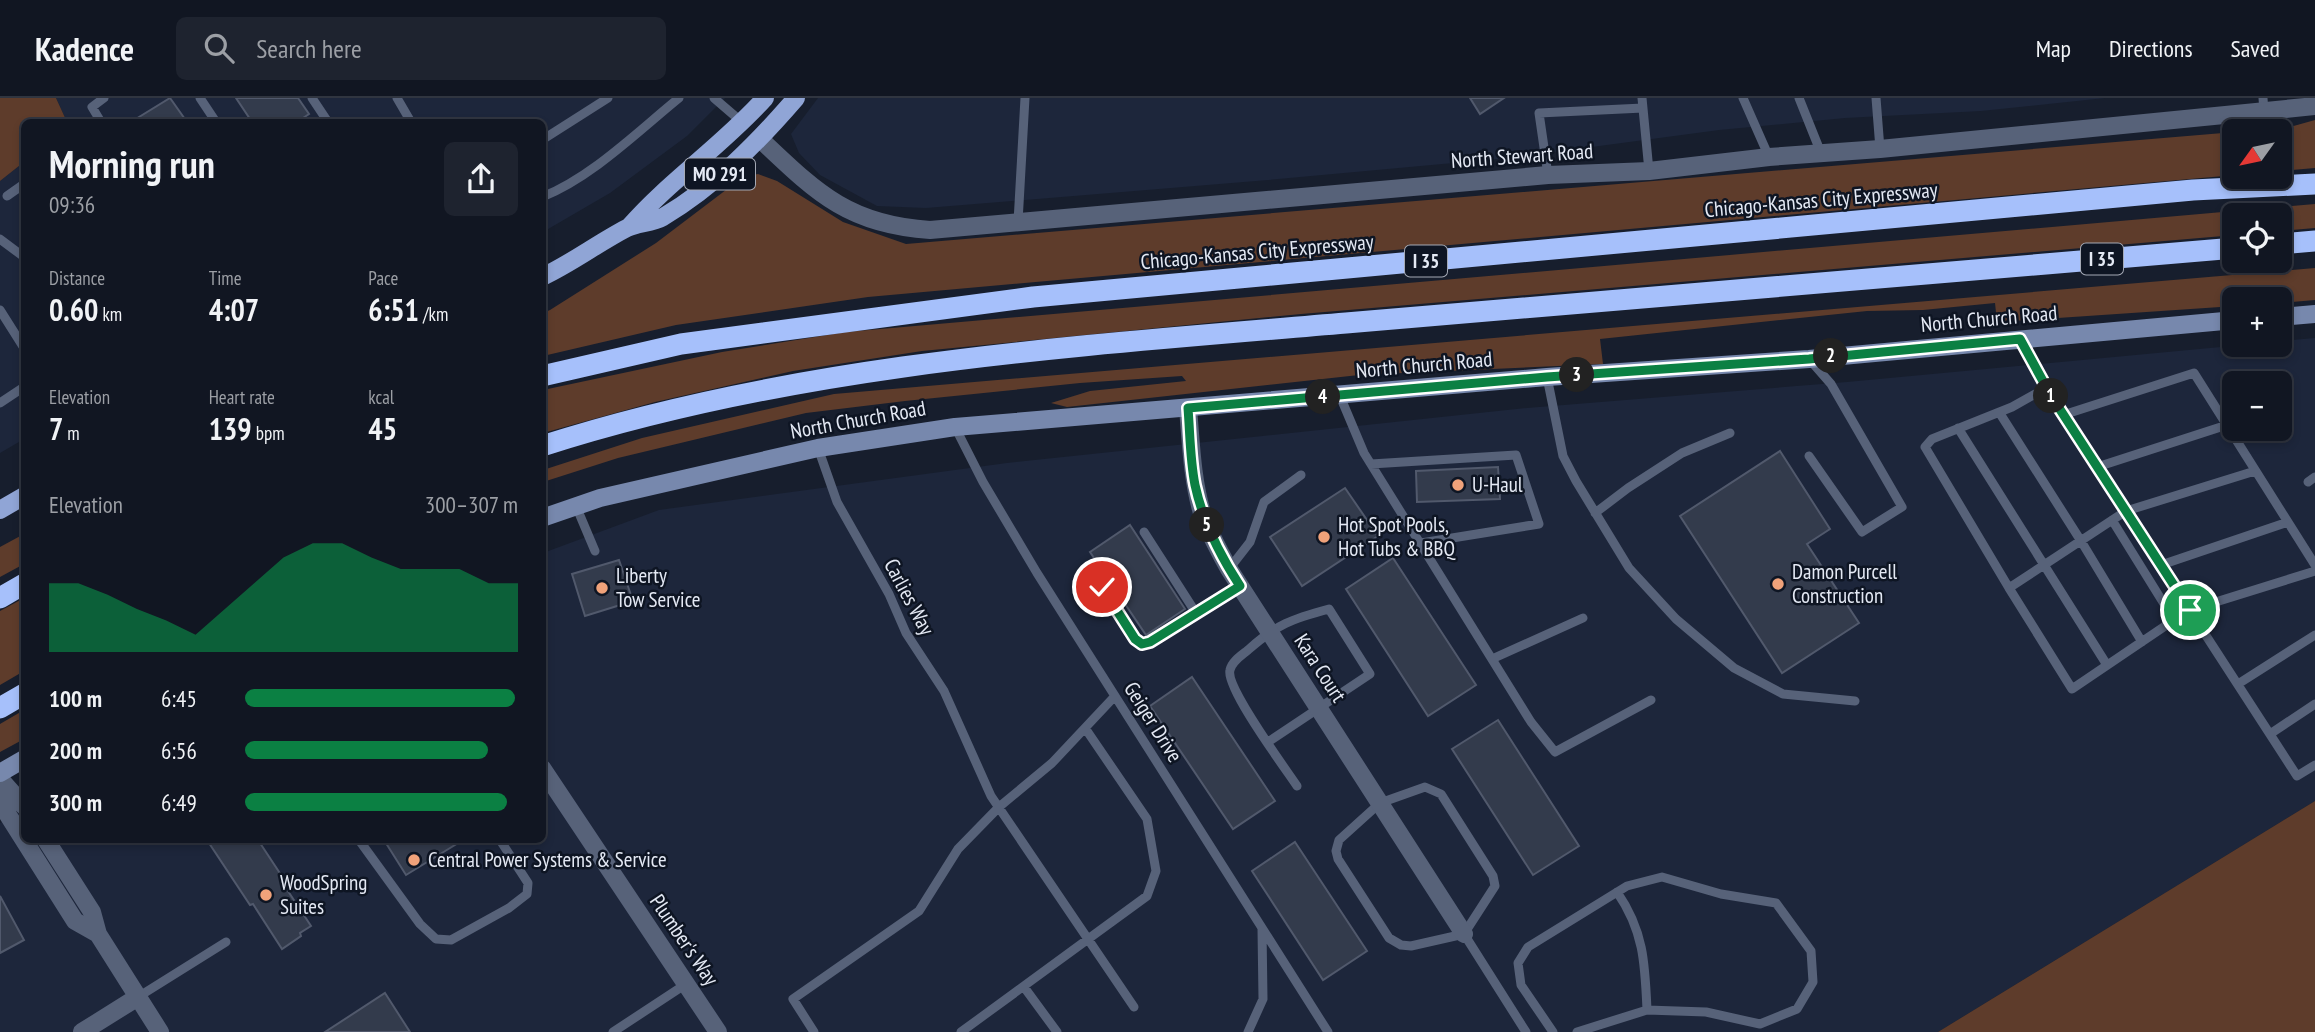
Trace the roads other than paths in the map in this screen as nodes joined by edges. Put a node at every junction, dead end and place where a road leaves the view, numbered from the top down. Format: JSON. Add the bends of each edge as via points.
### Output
{"nodes":[{"id":1,"x":104,"y":98,"type":"edge"},
{"id":2,"x":200,"y":98,"type":"edge"},
{"id":3,"x":312,"y":98,"type":"edge"},
{"id":4,"x":397,"y":98,"type":"edge"},
{"id":5,"x":608,"y":98,"type":"edge"},
{"id":6,"x":679,"y":98,"type":"edge"},
{"id":7,"x":713,"y":98,"type":"edge"},
{"id":8,"x":765,"y":98,"type":"edge"},
{"id":9,"x":796,"y":98,"type":"edge"},
{"id":10,"x":1025,"y":98,"type":"edge"},
{"id":11,"x":1743,"y":98,"type":"edge"},
{"id":12,"x":1799,"y":98,"type":"edge"},
{"id":13,"x":1876,"y":98,"type":"edge"},
{"id":14,"x":1643,"y":103,"type":"edge"},
{"id":15,"x":2263,"y":105,"type":"edge"},
{"id":16,"x":2315,"y":106,"type":"edge"},
{"id":17,"x":99,"y":119,"type":"edge"},
{"id":18,"x":214,"y":119,"type":"edge"},
{"id":19,"x":326,"y":119,"type":"edge"},
{"id":20,"x":409,"y":119,"type":"edge"},
{"id":21,"x":743,"y":123,"type":"junction"},
{"id":22,"x":546,"y":137,"type":"edge"},
{"id":23,"x":760,"y":139,"type":"junction"},
{"id":24,"x":1880,"y":149,"type":"junction"},
{"id":25,"x":1821,"y":153,"type":"junction"},
{"id":26,"x":1769,"y":157,"type":"junction"},
{"id":27,"x":1649,"y":171,"type":"junction"},
{"id":28,"x":1548,"y":175,"type":"junction"},
{"id":29,"x":2315,"y":184,"type":"edge"},
{"id":30,"x":21,"y":186,"type":"edge"},
{"id":31,"x":546,"y":195,"type":"edge"},
{"id":32,"x":8,"y":196,"type":"dead end"},
{"id":33,"x":1018,"y":222,"type":"junction"},
{"id":34,"x":629,"y":228,"type":"junction"},
{"id":35,"x":0,"y":239,"type":"edge"},
{"id":36,"x":2315,"y":241,"type":"edge"},
{"id":37,"x":2292,"y":243,"type":"edge"},
{"id":38,"x":2222,"y":249,"type":"edge"},
{"id":39,"x":21,"y":252,"type":"edge"},
{"id":40,"x":546,"y":275,"type":"edge"},
{"id":41,"x":0,"y":310,"type":"edge"},
{"id":42,"x":2315,"y":314,"type":"edge"},
{"id":43,"x":2292,"y":316,"type":"edge"},
{"id":44,"x":2222,"y":321,"type":"edge"},
{"id":45,"x":2020,"y":339,"type":"junction"},
{"id":46,"x":21,"y":343,"type":"edge"},
{"id":47,"x":1809,"y":359,"type":"junction"},
{"id":48,"x":546,"y":375,"type":"edge"},
{"id":49,"x":1547,"y":377,"type":"junction"},
{"id":50,"x":2046,"y":388,"type":"junction"},
{"id":51,"x":21,"y":389,"type":"edge"},
{"id":52,"x":1340,"y":396,"type":"junction"},
{"id":53,"x":0,"y":403,"type":"edge"},
{"id":54,"x":1188,"y":408,"type":"junction"},
{"id":55,"x":1999,"y":412,"type":"junction"},
{"id":56,"x":2063,"y":415,"type":"junction"},
{"id":57,"x":2222,"y":417,"type":"edge"},
{"id":58,"x":955,"y":427,"type":"junction"},
{"id":59,"x":2222,"y":427,"type":"edge"},
{"id":60,"x":1958,"y":428,"type":"junction"},
{"id":61,"x":1730,"y":433,"type":"dead end"},
{"id":62,"x":2237,"y":441,"type":"edge"},
{"id":63,"x":546,"y":445,"type":"edge"},
{"id":64,"x":818,"y":448,"type":"junction"},
{"id":65,"x":1809,"y":456,"type":"dead end"},
{"id":66,"x":1371,"y":464,"type":"junction"},
{"id":67,"x":2097,"y":467,"type":"junction"},
{"id":68,"x":2255,"y":471,"type":"junction"},
{"id":69,"x":1301,"y":475,"type":"dead end"},
{"id":70,"x":21,"y":498,"type":"edge"},
{"id":71,"x":576,"y":506,"type":"junction"},
{"id":72,"x":0,"y":510,"type":"edge"},
{"id":73,"x":2126,"y":511,"type":"junction"},
{"id":74,"x":1595,"y":513,"type":"junction"},
{"id":75,"x":546,"y":517,"type":"edge"},
{"id":76,"x":2112,"y":520,"type":"junction"},
{"id":77,"x":2288,"y":522,"type":"junction"},
{"id":78,"x":1144,"y":532,"type":"dead end"},
{"id":79,"x":2081,"y":541,"type":"junction"},
{"id":80,"x":1420,"y":543,"type":"junction"},
{"id":81,"x":595,"y":551,"type":"dead end"},
{"id":82,"x":2044,"y":565,"type":"junction"},
{"id":83,"x":2161,"y":565,"type":"junction"},
{"id":84,"x":2315,"y":565,"type":"edge"},
{"id":85,"x":1228,"y":569,"type":"junction"},
{"id":86,"x":2315,"y":571,"type":"edge"},
{"id":87,"x":21,"y":586,"type":"edge"},
{"id":88,"x":1240,"y":586,"type":"junction"},
{"id":89,"x":1102,"y":587,"type":"dead end"},
{"id":90,"x":2009,"y":588,"type":"junction"},
{"id":91,"x":0,"y":598,"type":"edge"},
{"id":92,"x":2190,"y":610,"type":"junction"},
{"id":93,"x":1196,"y":613,"type":"junction"},
{"id":94,"x":1583,"y":618,"type":"dead end"},
{"id":95,"x":1269,"y":631,"type":"junction"},
{"id":96,"x":2315,"y":635,"type":"edge"},
{"id":97,"x":2142,"y":642,"type":"junction"},
{"id":98,"x":1492,"y":659,"type":"junction"},
{"id":99,"x":2107,"y":665,"type":"junction"},
{"id":100,"x":2238,"y":684,"type":"junction"},
{"id":101,"x":21,"y":696,"type":"edge"},
{"id":102,"x":1115,"y":696,"type":"junction"},
{"id":103,"x":1650,"y":700,"type":"dead end"},
{"id":104,"x":1855,"y":701,"type":"dead end"},
{"id":105,"x":2315,"y":704,"type":"edge"},
{"id":106,"x":0,"y":708,"type":"edge"},
{"id":107,"x":1319,"y":708,"type":"junction"},
{"id":108,"x":1085,"y":728,"type":"junction"},
{"id":109,"x":2270,"y":734,"type":"junction"},
{"id":110,"x":1268,"y":742,"type":"junction"},
{"id":111,"x":21,"y":761,"type":"edge"},
{"id":112,"x":2315,"y":765,"type":"edge"},
{"id":113,"x":0,"y":773,"type":"edge"},
{"id":114,"x":546,"y":774,"type":"edge"},
{"id":115,"x":0,"y":779,"type":"edge"},
{"id":116,"x":1297,"y":786,"type":"dead end"},
{"id":117,"x":0,"y":788,"type":"edge"},
{"id":118,"x":21,"y":803,"type":"edge"},
{"id":119,"x":1380,"y":803,"type":"junction"},
{"id":120,"x":999,"y":807,"type":"junction"},
{"id":121,"x":21,"y":835,"type":"edge"},
{"id":122,"x":26,"y":843,"type":"edge"},
{"id":123,"x":48,"y":843,"type":"edge"},
{"id":124,"x":361,"y":843,"type":"edge"},
{"id":125,"x":502,"y":843,"type":"edge"},
{"id":126,"x":1617,"y":892,"type":"junction"},
{"id":127,"x":1262,"y":928,"type":"junction"},
{"id":128,"x":98,"y":934,"type":"junction"},
{"id":129,"x":1464,"y":934,"type":"junction"},
{"id":130,"x":1089,"y":940,"type":"junction"},
{"id":131,"x":226,"y":942,"type":"dead end"},
{"id":132,"x":686,"y":984,"type":"junction"},
{"id":133,"x":1024,"y":986,"type":"junction"},
{"id":134,"x":138,"y":997,"type":"junction"},
{"id":135,"x":1134,"y":1007,"type":"dead end"},
{"id":136,"x":1647,"y":1010,"type":"junction"},
{"id":137,"x":82,"y":1032,"type":"edge"},
{"id":138,"x":160,"y":1032,"type":"edge"},
{"id":139,"x":612,"y":1032,"type":"edge"},
{"id":140,"x":718,"y":1032,"type":"edge"},
{"id":141,"x":814,"y":1032,"type":"edge"},
{"id":142,"x":961,"y":1032,"type":"edge"},
{"id":143,"x":1057,"y":1032,"type":"edge"},
{"id":144,"x":1248,"y":1032,"type":"edge"},
{"id":145,"x":1328,"y":1032,"type":"edge"},
{"id":146,"x":1526,"y":1032,"type":"edge"},
{"id":147,"x":1553,"y":1032,"type":"edge"},
{"id":148,"x":1577,"y":1032,"type":"edge"}],
"edges":[{"from":1,"to":17,"type":"lane","via":[[92,107]]},
{"from":2,"to":18,"type":"lane"},
{"from":3,"to":19,"type":"lane"},
{"from":4,"to":20,"type":"lane"},
{"from":5,"to":22,"type":"lane"},
{"from":6,"to":31,"type":"lane","via":[[564,188]]},
{"from":7,"to":21,"type":"lane"},
{"from":8,"to":21,"type":"main road","number":"MO 291"},
{"from":9,"to":23,"type":"main road","number":"MO 291"},
{"from":10,"to":33,"type":"lane"},
{"from":11,"to":26,"type":"lane"},
{"from":12,"to":25,"type":"lane"},
{"from":13,"to":24,"type":"lane"},
{"from":14,"to":27,"type":"lane"},
{"from":14,"to":28,"type":"lane","via":[[1539,113]]},
{"from":15,"to":16,"type":"street","name":"North Stewart Road"},
{"from":15,"to":24,"type":"street","name":"North Stewart Road"},
{"from":21,"to":34,"type":"main road","number":"MO 291","via":[[648,205]]},
{"from":23,"to":33,"type":"street","name":"North Stewart Road","via":[[834,203],[881,223],[930,230]]},
{"from":23,"to":34,"type":"main road","number":"MO 291","via":[[680,206],[660,219]]},
{"from":24,"to":25,"type":"street","name":"North Stewart Road"},
{"from":25,"to":26,"type":"street","name":"North Stewart Road"},
{"from":26,"to":27,"type":"street","name":"North Stewart Road"},
{"from":27,"to":28,"type":"street","name":"North Stewart Road"},
{"from":28,"to":33,"type":"street","name":"North Stewart Road"},
{"from":29,"to":48,"type":"highway","name":"Chicago-Kansas City Expressway","number":"I 35","via":[[2193,190],[1033,297],[681,344]]},
{"from":30,"to":32,"type":"lane"},
{"from":34,"to":40,"type":"main road","number":"MO 291"},
{"from":35,"to":39,"type":"lane"},
{"from":36,"to":37,"type":"highway"},
{"from":38,"to":63,"type":"highway","number":"I 35","via":[[1097,345],[776,388],[700,402]]},
{"from":41,"to":46,"type":"lane"},
{"from":42,"to":43,"type":"main road"},
{"from":44,"to":45,"type":"main road","name":"North Church Road"},
{"from":45,"to":47,"type":"main road","name":"North Church Road"},
{"from":45,"to":50,"type":"lane"},
{"from":47,"to":49,"type":"main road","name":"North Church Road"},
{"from":47,"to":65,"type":"lane","via":[[1831,384],[1902,507],[1862,532]]},
{"from":49,"to":52,"type":"main road","name":"North Church Road"},
{"from":49,"to":74,"type":"lane","via":[[1563,456]]},
{"from":50,"to":55,"type":"lane"},
{"from":50,"to":56,"type":"lane"},
{"from":51,"to":53,"type":"lane"},
{"from":52,"to":54,"type":"main road","name":"North Church Road"},
{"from":52,"to":66,"type":"lane"},
{"from":54,"to":58,"type":"main road","name":"North Church Road"},
{"from":54,"to":85,"type":"street","name":"Kara Court","via":[[1195,483],[1214,543]]},
{"from":55,"to":60,"type":"lane"},
{"from":55,"to":79,"type":"lane"},
{"from":56,"to":57,"type":"lane","via":[[2194,373]]},
{"from":56,"to":67,"type":"lane"},
{"from":58,"to":64,"type":"main road","name":"North Church Road"},
{"from":58,"to":102,"type":"lane","name":"Geiger Drive","via":[[1023,550]]},
{"from":59,"to":67,"type":"lane"},
{"from":60,"to":82,"type":"lane"},
{"from":60,"to":90,"type":"lane","via":[[1925,447]]},
{"from":61,"to":74,"type":"lane","via":[[1682,453]]},
{"from":62,"to":68,"type":"lane"},
{"from":64,"to":71,"type":"main road","name":"North Church Road"},
{"from":64,"to":120,"type":"lane","name":"Carlies Way","via":[[837,502],[906,633],[944,691]]},
{"from":66,"to":80,"type":"lane"},
{"from":66,"to":80,"type":"lane","via":[[1516,455],[1539,524]]},
{"from":67,"to":73,"type":"lane"},
{"from":68,"to":73,"type":"lane"},
{"from":68,"to":77,"type":"lane"},
{"from":69,"to":85,"type":"lane","via":[[1264,502],[1250,542]]},
{"from":70,"to":72,"type":"main road"},
{"from":71,"to":75,"type":"main road","name":"North Church Road"},
{"from":71,"to":81,"type":"lane"},
{"from":73,"to":76,"type":"lane"},
{"from":73,"to":83,"type":"lane"},
{"from":74,"to":104,"type":"lane","via":[[1629,568],[1676,619],[1734,668],[1783,694]]},
{"from":76,"to":79,"type":"lane"},
{"from":76,"to":97,"type":"lane","via":[[2174,620]]},
{"from":77,"to":83,"type":"lane"},
{"from":77,"to":84,"type":"lane"},
{"from":78,"to":93,"type":"lane"},
{"from":79,"to":82,"type":"lane"},
{"from":79,"to":97,"type":"lane"},
{"from":80,"to":98,"type":"lane"},
{"from":82,"to":90,"type":"lane"},
{"from":82,"to":99,"type":"lane"},
{"from":83,"to":92,"type":"lane"},
{"from":85,"to":88,"type":"street","name":"Kara Court"},
{"from":86,"to":92,"type":"lane"},
{"from":87,"to":91,"type":"highway"},
{"from":88,"to":93,"type":"lane"},
{"from":88,"to":95,"type":"street","name":"Kara Court"},
{"from":89,"to":93,"type":"lane","via":[[1142,644]]},
{"from":90,"to":99,"type":"lane","via":[[2072,689]]},
{"from":92,"to":100,"type":"lane"},
{"from":94,"to":98,"type":"lane"},
{"from":95,"to":107,"type":"street","name":"Kara Court"},
{"from":95,"to":107,"type":"lane","via":[[1329,609],[1370,674]]},
{"from":95,"to":110,"type":"lane","via":[[1230,669],[1236,694]]},
{"from":96,"to":100,"type":"lane"},
{"from":97,"to":99,"type":"lane"},
{"from":98,"to":103,"type":"lane","via":[[1555,752]]},
{"from":100,"to":109,"type":"lane"},
{"from":101,"to":106,"type":"highway"},
{"from":102,"to":108,"type":"lane"},
{"from":102,"to":127,"type":"lane","name":"Geiger Drive"},
{"from":105,"to":109,"type":"lane"},
{"from":107,"to":110,"type":"lane"},
{"from":107,"to":119,"type":"street","name":"Kara Court"},
{"from":108,"to":120,"type":"lane"},
{"from":108,"to":130,"type":"lane","via":[[1147,819],[1156,871],[1147,896]]},
{"from":109,"to":112,"type":"lane","via":[[2297,776]]},
{"from":110,"to":116,"type":"lane"},
{"from":111,"to":113,"type":"main road"},
{"from":114,"to":132,"type":"street","name":"Plumber's Way"},
{"from":115,"to":118,"type":"street"},
{"from":117,"to":121,"type":"street","via":[[8,815]]},
{"from":119,"to":129,"type":"street","name":"Kara Court"},
{"from":119,"to":129,"type":"lane","via":[[1425,787],[1441,794],[1495,886]]},
{"from":119,"to":129,"type":"lane","via":[[1339,840],[1338,859],[1390,938],[1401,945]]},
{"from":120,"to":130,"type":"lane","name":"Carlies Way"},
{"from":120,"to":141,"type":"lane","via":[[958,849],[919,911],[793,999]]},
{"from":122,"to":128,"type":"street","via":[[75,920]]},
{"from":123,"to":128,"type":"street","via":[[92,912]]},
{"from":124,"to":125,"type":"lane","via":[[420,924],[436,939],[451,940],[527,894],[528,883]]},
{"from":126,"to":136,"type":"lane","via":[[1632,913],[1645,959]]},
{"from":126,"to":136,"type":"lane","via":[[1662,877],[1776,904],[1811,951],[1813,982],[1797,1009],[1760,1024],[1706,1012]]},
{"from":126,"to":147,"type":"lane","via":[[1528,947],[1518,963],[1521,985]]},
{"from":127,"to":144,"type":"lane","via":[[1263,999]]},
{"from":127,"to":145,"type":"lane","name":"Geiger Drive"},
{"from":128,"to":134,"type":"street"},
{"from":129,"to":146,"type":"lane"},
{"from":130,"to":133,"type":"lane"},
{"from":130,"to":135,"type":"lane","name":"Carlies Way"},
{"from":131,"to":134,"type":"lane"},
{"from":132,"to":139,"type":"lane"},
{"from":132,"to":140,"type":"street","name":"Plumber's Way"},
{"from":133,"to":142,"type":"lane"},
{"from":133,"to":143,"type":"lane"},
{"from":134,"to":137,"type":"street"},
{"from":134,"to":138,"type":"street"},
{"from":136,"to":148,"type":"lane"}]}
